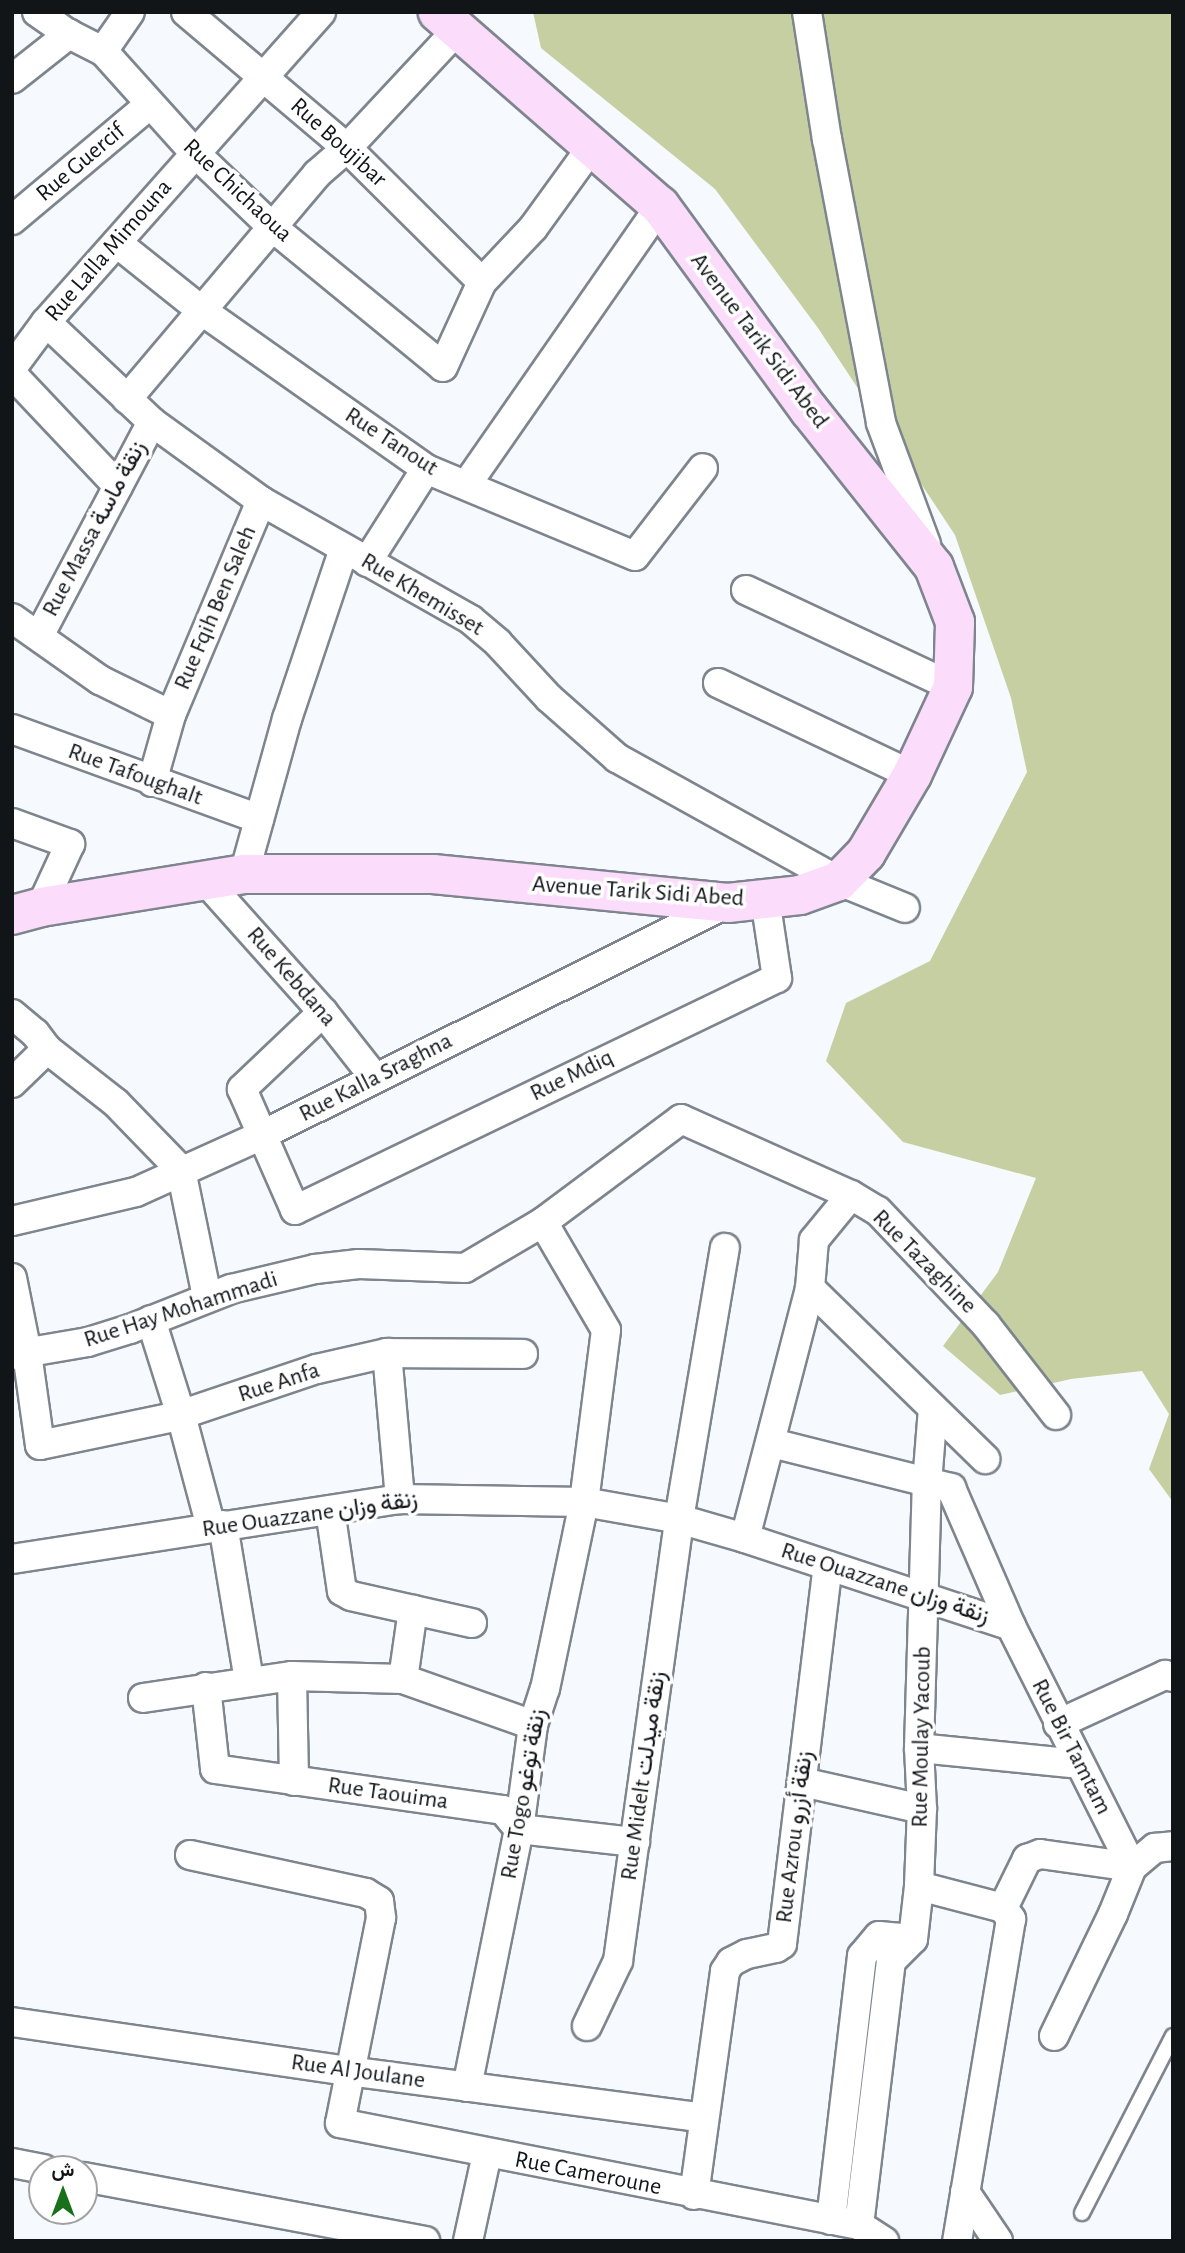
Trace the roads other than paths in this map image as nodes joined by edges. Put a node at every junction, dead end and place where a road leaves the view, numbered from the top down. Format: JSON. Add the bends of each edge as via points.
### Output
{"nodes":[{"id":1,"x":37,"y":12,"type":"edge"},
{"id":2,"x":130,"y":12,"type":"edge"},
{"id":3,"x":186,"y":12,"type":"edge"},
{"id":4,"x":321,"y":12,"type":"edge"},
{"id":5,"x":807,"y":12,"type":"edge"},
{"id":6,"x":447,"y":22,"type":"edge"},
{"id":7,"x":69,"y":34,"type":"junction"},
{"id":8,"x":103,"y":51,"type":"junction"},
{"id":9,"x":12,"y":79,"type":"edge"},
{"id":10,"x":266,"y":79,"type":"junction"},
{"id":11,"x":149,"y":105,"type":"junction"},
{"id":12,"x":593,"y":145,"type":"junction"},
{"id":13,"x":346,"y":148,"type":"junction"},
{"id":14,"x":195,"y":153,"type":"junction"},
{"id":15,"x":660,"y":206,"type":"junction"},
{"id":16,"x":12,"y":220,"type":"edge"},
{"id":17,"x":271,"y":226,"type":"junction"},
{"id":18,"x":117,"y":243,"type":"junction"},
{"id":19,"x":482,"y":282,"type":"junction"},
{"id":20,"x":201,"y":310,"type":"junction"},
{"id":21,"x":46,"y":322,"type":"junction"},
{"id":22,"x":12,"y":371,"type":"edge"},
{"id":23,"x":127,"y":399,"type":"junction"},
{"id":24,"x":152,"y":422,"type":"junction"},
{"id":25,"x":703,"y":468,"type":"dead end"},
{"id":26,"x":426,"y":469,"type":"junction"},
{"id":27,"x":467,"y":484,"type":"junction"},
{"id":28,"x":118,"y":486,"type":"junction"},
{"id":29,"x":261,"y":501,"type":"junction"},
{"id":30,"x":356,"y":556,"type":"junction"},
{"id":31,"x":934,"y":567,"type":"junction"},
{"id":32,"x":746,"y":590,"type":"dead end"},
{"id":33,"x":12,"y":618,"type":"edge"},
{"id":34,"x":38,"y":636,"type":"junction"},
{"id":35,"x":719,"y":683,"type":"dead end"},
{"id":36,"x":953,"y":687,"type":"junction"},
{"id":37,"x":171,"y":715,"type":"junction"},
{"id":38,"x":12,"y":729,"type":"edge"},
{"id":39,"x":912,"y":775,"type":"junction"},
{"id":40,"x":152,"y":782,"type":"junction"},
{"id":41,"x":259,"y":819,"type":"junction"},
{"id":42,"x":12,"y":823,"type":"edge"},
{"id":43,"x":244,"y":874,"type":"junction"},
{"id":44,"x":204,"y":880,"type":"junction"},
{"id":45,"x":839,"y":881,"type":"junction"},
{"id":46,"x":765,"y":899,"type":"junction"},
{"id":47,"x":728,"y":903,"type":"junction"},
{"id":48,"x":905,"y":908,"type":"dead end"},
{"id":49,"x":27,"y":911,"type":"edge"},
{"id":50,"x":323,"y":1012,"type":"junction"},
{"id":51,"x":12,"y":1014,"type":"edge"},
{"id":52,"x":47,"y":1049,"type":"junction"},
{"id":53,"x":375,"y":1078,"type":"junction"},
{"id":54,"x":12,"y":1083,"type":"edge"},
{"id":55,"x":681,"y":1119,"type":"joint"},
{"id":56,"x":262,"y":1135,"type":"junction"},
{"id":57,"x":181,"y":1170,"type":"junction"},
{"id":58,"x":851,"y":1195,"type":"junction"},
{"id":59,"x":12,"y":1221,"type":"edge"},
{"id":60,"x":543,"y":1222,"type":"junction"},
{"id":61,"x":725,"y":1248,"type":"dead end"},
{"id":62,"x":12,"y":1278,"type":"edge"},
{"id":63,"x":810,"y":1288,"type":"junction"},
{"id":64,"x":207,"y":1297,"type":"junction"},
{"id":65,"x":151,"y":1320,"type":"junction"},
{"id":66,"x":387,"y":1353,"type":"junction"},
{"id":67,"x":20,"y":1354,"type":"edge"},
{"id":68,"x":523,"y":1354,"type":"dead end"},
{"id":69,"x":933,"y":1408,"type":"junction"},
{"id":70,"x":181,"y":1415,"type":"junction"},
{"id":71,"x":1056,"y":1415,"type":"dead end"},
{"id":72,"x":772,"y":1443,"type":"junction"},
{"id":73,"x":985,"y":1460,"type":"dead end"},
{"id":74,"x":928,"y":1483,"type":"junction"},
{"id":75,"x":400,"y":1499,"type":"junction"},
{"id":76,"x":584,"y":1502,"type":"junction"},
{"id":77,"x":330,"y":1510,"type":"junction"},
{"id":78,"x":679,"y":1519,"type":"junction"},
{"id":79,"x":217,"y":1527,"type":"junction"},
{"id":80,"x":745,"y":1538,"type":"junction"},
{"id":81,"x":12,"y":1559,"type":"edge"},
{"id":82,"x":828,"y":1566,"type":"junction"},
{"id":83,"x":924,"y":1598,"type":"junction"},
{"id":84,"x":414,"y":1610,"type":"junction"},
{"id":85,"x":472,"y":1623,"type":"dead end"},
{"id":86,"x":1011,"y":1626,"type":"junction"},
{"id":87,"x":292,"y":1676,"type":"junction"},
{"id":88,"x":1173,"y":1677,"type":"edge"},
{"id":89,"x":403,"y":1679,"type":"junction"},
{"id":90,"x":250,"y":1680,"type":"junction"},
{"id":91,"x":206,"y":1687,"type":"junction"},
{"id":92,"x":143,"y":1698,"type":"dead end"},
{"id":93,"x":1058,"y":1724,"type":"junction"},
{"id":94,"x":533,"y":1725,"type":"junction"},
{"id":95,"x":919,"y":1748,"type":"junction"},
{"id":96,"x":1079,"y":1764,"type":"junction"},
{"id":97,"x":294,"y":1781,"type":"junction"},
{"id":98,"x":802,"y":1782,"type":"junction"},
{"id":99,"x":922,"y":1810,"type":"junction"},
{"id":100,"x":519,"y":1829,"type":"junction"},
{"id":101,"x":635,"y":1842,"type":"junction"},
{"id":102,"x":1173,"y":1846,"type":"edge"},
{"id":103,"x":190,"y":1855,"type":"dead end"},
{"id":104,"x":1132,"y":1867,"type":"junction"},
{"id":105,"x":919,"y":1886,"type":"junction"},
{"id":106,"x":1003,"y":1908,"type":"junction"},
{"id":107,"x":913,"y":1939,"type":"junction"},
{"id":108,"x":12,"y":2022,"type":"edge"},
{"id":109,"x":587,"y":2026,"type":"dead end"},
{"id":110,"x":1054,"y":2036,"type":"dead end"},
{"id":111,"x":1173,"y":2036,"type":"edge"},
{"id":112,"x":348,"y":2071,"type":"junction"},
{"id":113,"x":467,"y":2087,"type":"junction"},
{"id":114,"x":704,"y":2118,"type":"junction"},
{"id":115,"x":486,"y":2154,"type":"junction"},
{"id":116,"x":98,"y":2180,"type":"edge"},
{"id":117,"x":965,"y":2192,"type":"junction"},
{"id":118,"x":694,"y":2195,"type":"junction"},
{"id":119,"x":1082,"y":2213,"type":"dead end"},
{"id":120,"x":831,"y":2220,"type":"junction"},
{"id":121,"x":859,"y":2225,"type":"junction"},
{"id":122,"x":425,"y":2241,"type":"edge"},
{"id":123,"x":468,"y":2241,"type":"edge"},
{"id":124,"x":884,"y":2241,"type":"edge"},
{"id":125,"x":957,"y":2241,"type":"edge"},
{"id":126,"x":998,"y":2241,"type":"edge"}],
"edges":[{"from":1,"to":7,"type":"street","name":"Rue Chichaoua"},
{"from":2,"to":8,"type":"street"},
{"from":3,"to":10,"type":"street","name":"Rue Boujibar"},
{"from":4,"to":10,"type":"street","name":"Rue Lalla Mimouna"},
{"from":5,"to":31,"type":"street","via":[[881,423]]},
{"from":6,"to":12,"type":"street","name":"Avenue Tarik Sidi Abed"},
{"from":6,"to":13,"type":"street"},
{"from":7,"to":8,"type":"street","name":"Rue Chichaoua"},
{"from":7,"to":9,"type":"street"},
{"from":8,"to":11,"type":"street","name":"Rue Chichaoua"},
{"from":10,"to":13,"type":"street","name":"Rue Boujibar"},
{"from":10,"to":14,"type":"street","name":"Rue Lalla Mimouna"},
{"from":11,"to":14,"type":"street","name":"Rue Chichaoua"},
{"from":11,"to":16,"type":"street","name":"Rue Guercif"},
{"from":12,"to":15,"type":"street","name":"Avenue Tarik Sidi Abed"},
{"from":12,"to":19,"type":"street","via":[[533,228]]},
{"from":13,"to":17,"type":"street"},
{"from":13,"to":19,"type":"street","name":"Rue Boujibar"},
{"from":14,"to":17,"type":"street","name":"Rue Chichaoua"},
{"from":14,"to":18,"type":"street","name":"Rue Lalla Mimouna"},
{"from":15,"to":27,"type":"street"},
{"from":15,"to":31,"type":"street","name":"Avenue Tarik Sidi Abed","via":[[809,410]]},
{"from":17,"to":19,"type":"street","name":"Rue Chichaoua","via":[[443,367]]},
{"from":17,"to":20,"type":"street"},
{"from":18,"to":20,"type":"street","name":"Rue Tanout"},
{"from":18,"to":21,"type":"street","name":"Rue Lalla Mimouna"},
{"from":20,"to":23,"type":"street"},
{"from":20,"to":26,"type":"street","name":"Rue Tanout"},
{"from":21,"to":22,"type":"street","name":"Rue Lalla Mimouna"},
{"from":21,"to":23,"type":"street","name":"Rue Khemisset"},
{"from":22,"to":28,"type":"street"},
{"from":23,"to":24,"type":"street","name":"Rue Khemisset"},
{"from":24,"to":28,"type":"street","name":"Rue Massa زنقة ماسة"},
{"from":24,"to":29,"type":"street","name":"Rue Khemisset"},
{"from":25,"to":27,"type":"street","name":"Rue Tanout","via":[[635,556]]},
{"from":26,"to":27,"type":"street","name":"Rue Tanout"},
{"from":26,"to":30,"type":"street"},
{"from":28,"to":34,"type":"street","name":"Rue Massa زنقة ماسة"},
{"from":29,"to":30,"type":"street","name":"Rue Khemisset"},
{"from":29,"to":37,"type":"street","name":"Rue Fqih Ben Saleh"},
{"from":30,"to":41,"type":"street","via":[[287,719]]},
{"from":30,"to":45,"type":"street","name":"Rue Khemisset","via":[[471,620],[617,758]]},
{"from":31,"to":36,"type":"street","name":"Avenue Tarik Sidi Abed","via":[[954,622]]},
{"from":32,"to":36,"type":"street"},
{"from":33,"to":34,"type":"street"},
{"from":34,"to":37,"type":"street","via":[[100,680]]},
{"from":35,"to":39,"type":"street"},
{"from":36,"to":39,"type":"street","name":"Avenue Tarik Sidi Abed"},
{"from":37,"to":40,"type":"street","name":"Rue Fqih Ben Saleh"},
{"from":38,"to":40,"type":"street","name":"Rue Tafoughalt"},
{"from":39,"to":45,"type":"street","name":"Avenue Tarik Sidi Abed","via":[[866,853]]},
{"from":40,"to":41,"type":"street","name":"Rue Tafoughalt"},
{"from":41,"to":43,"type":"street"},
{"from":42,"to":49,"type":"street","via":[[70,844]]},
{"from":43,"to":44,"type":"street","name":"Avenue Tarik Sidi Abed"},
{"from":43,"to":47,"type":"street","name":"Avenue Tarik Sidi Abed","via":[[433,874]]},
{"from":44,"to":49,"type":"street","name":"Avenue Tarik Sidi Abed"},
{"from":44,"to":50,"type":"street","name":"Rue Kebdana"},
{"from":45,"to":46,"type":"street","name":"Avenue Tarik Sidi Abed","via":[[800,895]]},
{"from":45,"to":48,"type":"street","name":"Rue Khemisset"},
{"from":46,"to":47,"type":"street","name":"Avenue Tarik Sidi Abed"},
{"from":46,"to":56,"type":"street","name":"Rue Mdiq","via":[[777,978],[295,1210]]},
{"from":47,"to":53,"type":"street","name":"Rue Kalla Sraghna"},
{"from":50,"to":53,"type":"street","name":"Rue Kebdana"},
{"from":50,"to":56,"type":"street","via":[[242,1089]]},
{"from":51,"to":52,"type":"street","via":[[36,1033]]},
{"from":52,"to":54,"type":"street"},
{"from":52,"to":57,"type":"street","via":[[116,1103]]},
{"from":53,"to":56,"type":"street","name":"Rue Kalla Sraghna"},
{"from":55,"to":58,"type":"street","name":"Rue Tazaghine"},
{"from":55,"to":60,"type":"street","name":"Rue Hay Mohammadi"},
{"from":56,"to":57,"type":"street","name":"Rue Kalla Sraghna"},
{"from":57,"to":59,"type":"street","name":"Rue Kalla Sraghna","via":[[136,1192]]},
{"from":57,"to":64,"type":"street"},
{"from":58,"to":63,"type":"street","via":[[814,1240]]},
{"from":58,"to":71,"type":"street","name":"Rue Tazaghine","via":[[878,1211],[938,1272]]},
{"from":60,"to":64,"type":"street","name":"Rue Hay Mohammadi","via":[[465,1268],[359,1264],[315,1269]]},
{"from":60,"to":76,"type":"street","name":"Rue Togo زنقة توغو","via":[[606,1331]]},
{"from":61,"to":78,"type":"street","name":"Rue Midelt زنقة ميدلت"},
{"from":62,"to":67,"type":"street"},
{"from":63,"to":69,"type":"street"},
{"from":63,"to":72,"type":"street"},
{"from":64,"to":65,"type":"street","name":"Rue Hay Mohammadi"},
{"from":65,"to":67,"type":"street","name":"Rue Hay Mohammadi","via":[[88,1342]]},
{"from":65,"to":70,"type":"street"},
{"from":66,"to":68,"type":"street","name":"Rue Anfa"},
{"from":66,"to":70,"type":"street","name":"Rue Anfa","via":[[317,1369]]},
{"from":66,"to":75,"type":"street"},
{"from":67,"to":70,"type":"street","name":"Rue Anfa","via":[[40,1446]]},
{"from":69,"to":73,"type":"street"},
{"from":69,"to":74,"type":"street","name":"Rue Moulay Yacoub"},
{"from":70,"to":79,"type":"street"},
{"from":72,"to":74,"type":"street"},
{"from":72,"to":80,"type":"street"},
{"from":74,"to":83,"type":"street","name":"Rue Moulay Yacoub"},
{"from":74,"to":86,"type":"street","name":"Rue Bir Tamtam","via":[[951,1488]]},
{"from":75,"to":76,"type":"street","name":"Rue Ouazzane زنقة وزان"},
{"from":75,"to":77,"type":"street","name":"Rue Ouazzane زنقة وزان"},
{"from":76,"to":78,"type":"street","name":"Rue Ouazzane زنقة وزان"},
{"from":76,"to":94,"type":"street","name":"Rue Togo زنقة توغو","via":[[545,1689]]},
{"from":77,"to":79,"type":"street","name":"Rue Ouazzane زنقة وزان"},
{"from":77,"to":84,"type":"street","via":[[342,1591]]},
{"from":78,"to":80,"type":"street","name":"Rue Ouazzane زنقة وزان"},
{"from":78,"to":101,"type":"street","name":"Rue Midelt زنقة ميدلت"},
{"from":79,"to":81,"type":"street","name":"Rue Ouazzane زنقة وزان"},
{"from":79,"to":90,"type":"street"},
{"from":80,"to":82,"type":"street","name":"Rue Ouazzane زنقة وزان"},
{"from":82,"to":83,"type":"street","name":"Rue Ouazzane زنقة وزان"},
{"from":82,"to":98,"type":"street","name":"Rue Azrou زنقة أزرو"},
{"from":83,"to":86,"type":"street","name":"Rue Ouazzane زنقة وزان"},
{"from":83,"to":95,"type":"street","name":"Rue Moulay Yacoub"},
{"from":84,"to":85,"type":"street"},
{"from":84,"to":89,"type":"street"},
{"from":86,"to":93,"type":"street","name":"Rue Bir Tamtam"},
{"from":87,"to":89,"type":"street"},
{"from":87,"to":90,"type":"street"},
{"from":87,"to":97,"type":"street"},
{"from":88,"to":93,"type":"street","via":[[1165,1675]]},
{"from":89,"to":94,"type":"street"},
{"from":90,"to":91,"type":"street"},
{"from":91,"to":92,"type":"street"},
{"from":91,"to":97,"type":"street","name":"Rue Taouima","via":[[215,1769]]},
{"from":93,"to":96,"type":"street","name":"Rue Bir Tamtam"},
{"from":94,"to":100,"type":"street","name":"Rue Togo زنقة توغو"},
{"from":95,"to":96,"type":"street"},
{"from":95,"to":99,"type":"street","name":"Rue Moulay Yacoub"},
{"from":96,"to":104,"type":"street","name":"Rue Bir Tamtam"},
{"from":97,"to":100,"type":"street","name":"Rue Taouima","via":[[503,1810]]},
{"from":98,"to":99,"type":"street"},
{"from":98,"to":114,"type":"street","name":"Rue Azrou زنقة أزرو","via":[[782,1944],[747,1954],[725,1971]]},
{"from":99,"to":105,"type":"street","name":"Rue Moulay Yacoub"},
{"from":100,"to":101,"type":"street"},
{"from":100,"to":113,"type":"street","name":"Rue Togo زنقة توغو"},
{"from":101,"to":109,"type":"street","name":"Rue Midelt زنقة ميدلت","via":[[618,1961]]},
{"from":102,"to":104,"type":"street","via":[[1155,1848]]},
{"from":103,"to":112,"type":"street","via":[[366,1893],[379,1901],[381,1918]]},
{"from":104,"to":106,"type":"street","via":[[1040,1854],[1027,1859]]},
{"from":104,"to":110,"type":"street"},
{"from":105,"to":106,"type":"street"},
{"from":105,"to":107,"type":"street","name":"Rue Moulay Yacoub"},
{"from":106,"to":117,"type":"street","via":[[1011,1928]]},
{"from":107,"to":120,"type":"street","via":[[879,1936],[862,1956]]},
{"from":107,"to":121,"type":"street","via":[[891,1961]]},
{"from":108,"to":112,"type":"street","name":"Rue Al Joulane"},
{"from":111,"to":119,"type":"lane"},
{"from":112,"to":113,"type":"street","name":"Rue Al Joulane"},
{"from":112,"to":115,"type":"street","name":"Rue Cameroune","via":[[340,2123]]},
{"from":113,"to":114,"type":"street","name":"Rue Al Joulane"},
{"from":114,"to":118,"type":"street","name":"Rue Azrou زنقة أزرو"},
{"from":115,"to":118,"type":"street","name":"Rue Cameroune"},
{"from":115,"to":123,"type":"street"},
{"from":116,"to":122,"type":"street"},
{"from":117,"to":125,"type":"street"},
{"from":117,"to":126,"type":"street"},
{"from":118,"to":120,"type":"street","name":"Rue Cameroune"},
{"from":120,"to":121,"type":"street","name":"Rue Cameroune"},
{"from":121,"to":124,"type":"street","name":"Rue Cameroune"}]}
